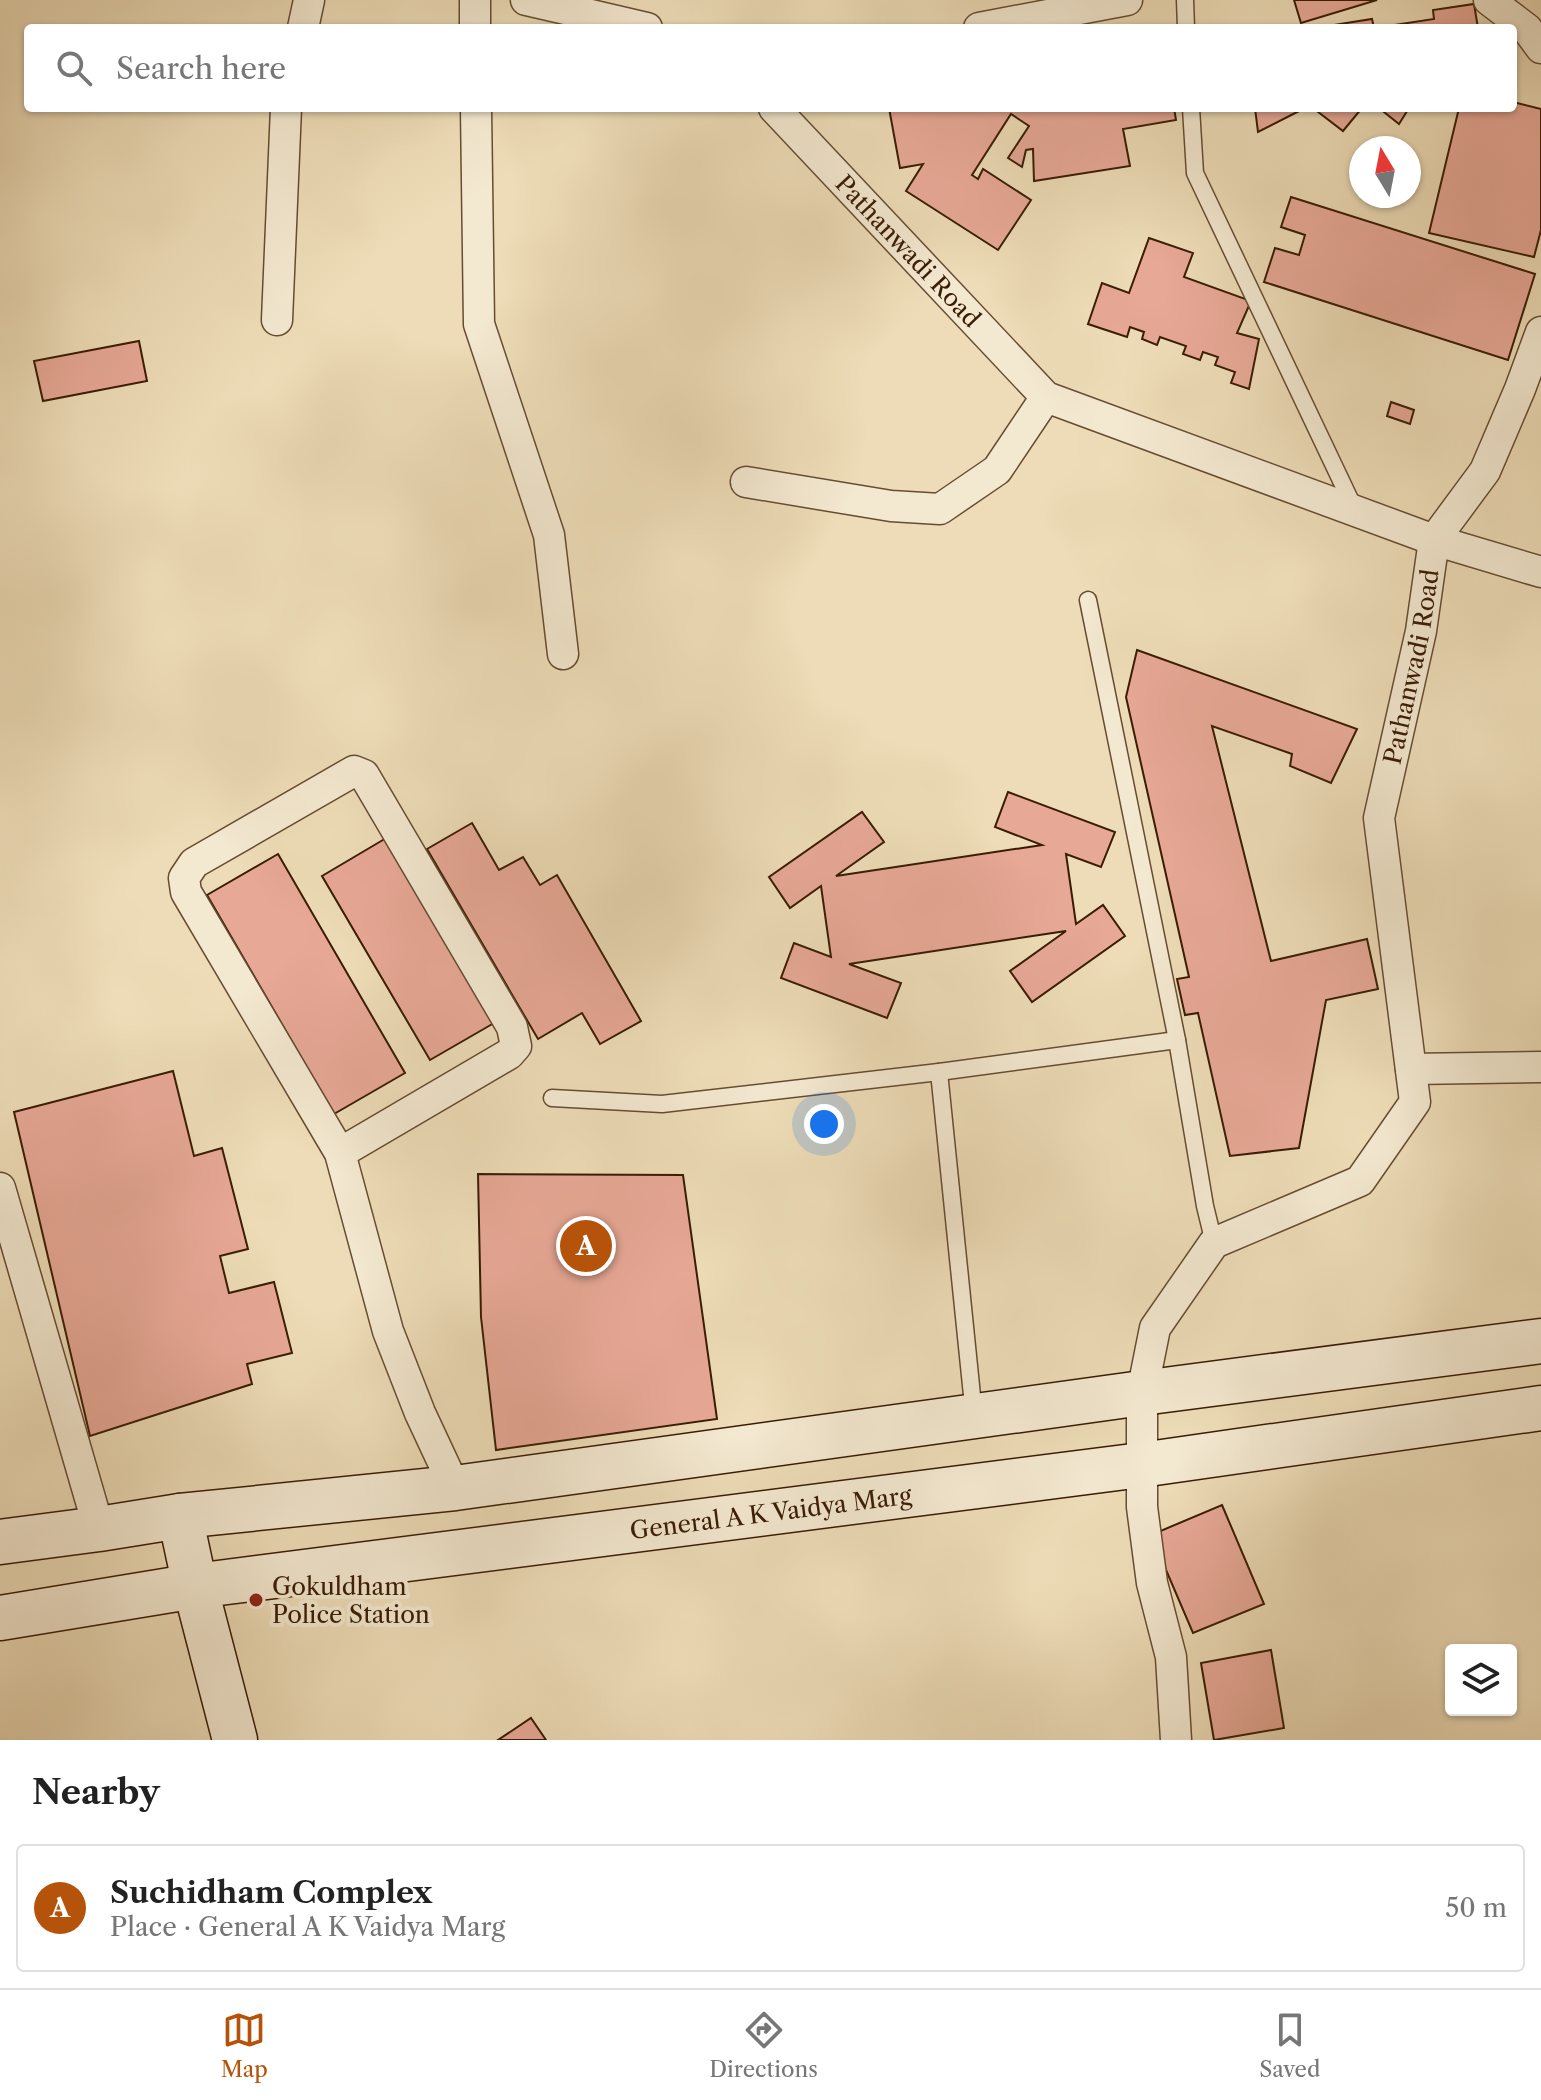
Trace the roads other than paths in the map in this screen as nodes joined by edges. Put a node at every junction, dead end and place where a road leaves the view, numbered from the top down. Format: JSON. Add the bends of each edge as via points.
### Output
{"nodes":[{"id":1,"x":309,"y":0,"type":"edge"},
{"id":2,"x":475,"y":0,"type":"edge"},
{"id":3,"x":526,"y":0,"type":"edge"},
{"id":4,"x":1127,"y":0,"type":"edge"},
{"id":5,"x":1185,"y":0,"type":"edge"},
{"id":6,"x":1489,"y":0,"type":"edge"},
{"id":7,"x":304,"y":24,"type":"edge"},
{"id":8,"x":475,"y":24,"type":"edge"},
{"id":9,"x":630,"y":24,"type":"edge"},
{"id":10,"x":1000,"y":24,"type":"edge"},
{"id":11,"x":1186,"y":24,"type":"edge"},
{"id":12,"x":1541,"y":48,"type":"edge"},
{"id":13,"x":286,"y":112,"type":"edge"},
{"id":14,"x":476,"y":112,"type":"edge"},
{"id":15,"x":778,"y":112,"type":"edge"},
{"id":16,"x":1191,"y":112,"type":"edge"},
{"id":17,"x":277,"y":320,"type":"dead end"},
{"id":18,"x":1541,"y":332,"type":"edge"},
{"id":19,"x":1046,"y":397,"type":"junction"},
{"id":20,"x":746,"y":482,"type":"dead end"},
{"id":21,"x":1355,"y":511,"type":"junction"},
{"id":22,"x":1434,"y":540,"type":"junction"},
{"id":23,"x":1541,"y":572,"type":"edge"},
{"id":24,"x":1088,"y":600,"type":"dead end"},
{"id":25,"x":563,"y":654,"type":"dead end"},
{"id":26,"x":1177,"y":1040,"type":"junction"},
{"id":27,"x":1541,"y":1067,"type":"edge"},
{"id":28,"x":1411,"y":1069,"type":"junction"},
{"id":29,"x":939,"y":1072,"type":"junction"},
{"id":30,"x":552,"y":1098,"type":"dead end"},
{"id":31,"x":340,"y":1153,"type":"junction"},
{"id":32,"x":0,"y":1188,"type":"edge"},
{"id":33,"x":1214,"y":1243,"type":"junction"},
{"id":34,"x":1541,"y":1341,"type":"edge"},
{"id":35,"x":1142,"y":1393,"type":"junction"},
{"id":36,"x":1541,"y":1408,"type":"edge"},
{"id":37,"x":974,"y":1416,"type":"junction"},
{"id":38,"x":1141,"y":1465,"type":"junction"},
{"id":39,"x":455,"y":1488,"type":"junction"},
{"id":40,"x":180,"y":1516,"type":"junction"},
{"id":41,"x":99,"y":1529,"type":"junction"},
{"id":42,"x":0,"y":1542,"type":"edge"},
{"id":43,"x":195,"y":1586,"type":"junction"},
{"id":44,"x":0,"y":1618,"type":"edge"},
{"id":45,"x":235,"y":1740,"type":"edge"},
{"id":46,"x":1176,"y":1740,"type":"edge"}],
"edges":[{"from":1,"to":7,"type":"street"},
{"from":2,"to":8,"type":"street"},
{"from":3,"to":9,"type":"street"},
{"from":4,"to":10,"type":"street"},
{"from":5,"to":11,"type":"lane"},
{"from":6,"to":12,"type":"street","via":[[1527,29]]},
{"from":13,"to":17,"type":"street"},
{"from":14,"to":25,"type":"street","via":[[479,324],[549,535]]},
{"from":15,"to":19,"type":"street","name":"Pathanwadi Road"},
{"from":16,"to":21,"type":"lane","via":[[1195,173]]},
{"from":18,"to":22,"type":"street","via":[[1485,471]]},
{"from":19,"to":20,"type":"street","via":[[997,470],[940,509]]},
{"from":19,"to":21,"type":"street","name":"Pathanwadi Road"},
{"from":21,"to":22,"type":"street","name":"Pathanwadi Road"},
{"from":22,"to":23,"type":"street"},
{"from":22,"to":28,"type":"street","name":"Pathanwadi Road","via":[[1421,631],[1379,818]]},
{"from":24,"to":26,"type":"lane"},
{"from":26,"to":29,"type":"lane"},
{"from":26,"to":33,"type":"lane"},
{"from":27,"to":28,"type":"street"},
{"from":28,"to":33,"type":"street","name":"Pathanwadi Road","via":[[1415,1102],[1360,1181]]},
{"from":29,"to":30,"type":"lane","via":[[662,1104]]},
{"from":29,"to":37,"type":"lane"},
{"from":31,"to":31,"type":"street","via":[[186,892],[184,878],[194,863],[354,771],[364,775],[512,1027],[516,1046]]},
{"from":31,"to":39,"type":"street","via":[[388,1331]]},
{"from":32,"to":41,"type":"street"},
{"from":33,"to":35,"type":"street","via":[[1155,1328]]},
{"from":34,"to":35,"type":"main road"},
{"from":35,"to":37,"type":"main road"},
{"from":35,"to":38,"type":"street"},
{"from":36,"to":38,"type":"main road","name":"General A K Vaidya Marg"},
{"from":37,"to":39,"type":"main road"},
{"from":38,"to":43,"type":"main road","name":"General A K Vaidya Marg"},
{"from":38,"to":46,"type":"street","via":[[1152,1583],[1171,1657]]},
{"from":39,"to":40,"type":"main road"},
{"from":40,"to":41,"type":"main road"},
{"from":40,"to":43,"type":"main road"},
{"from":41,"to":42,"type":"main road"},
{"from":43,"to":44,"type":"main road","name":"General A K Vaidya Marg"},
{"from":43,"to":45,"type":"main road"}]}
